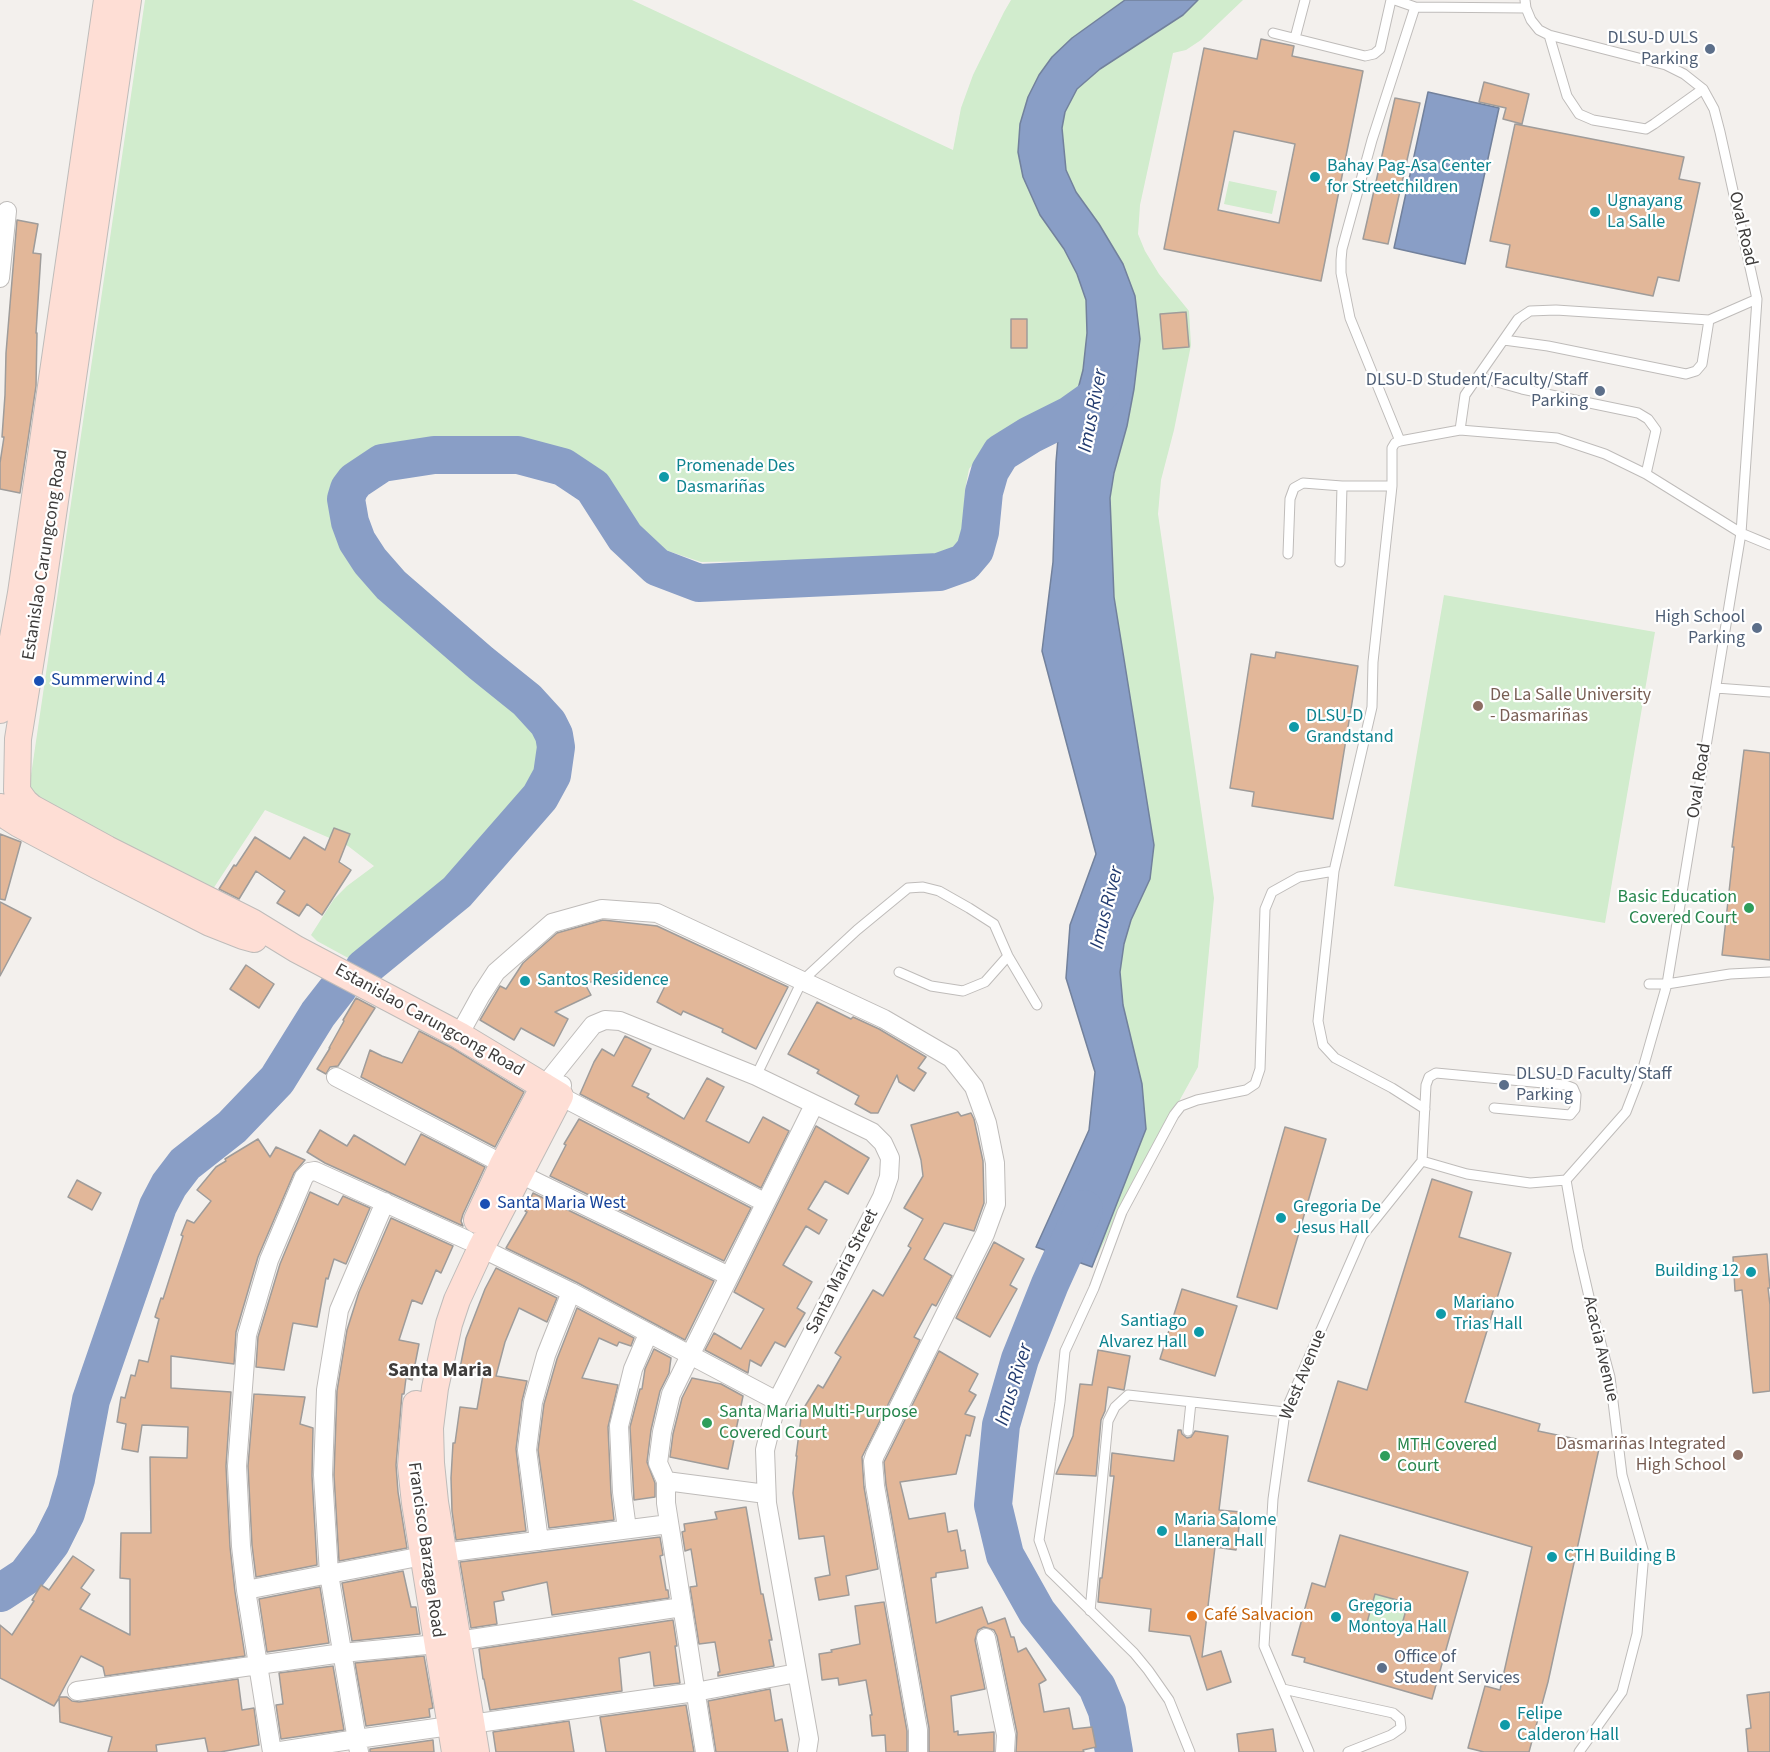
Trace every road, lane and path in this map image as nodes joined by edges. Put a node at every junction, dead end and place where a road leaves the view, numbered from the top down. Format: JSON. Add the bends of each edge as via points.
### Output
{"nodes":[{"id":1,"x":107,"y":0,"type":"edge"},
{"id":2,"x":128,"y":0,"type":"edge"},
{"id":3,"x":1305,"y":0,"type":"edge"},
{"id":4,"x":1393,"y":0,"type":"edge"},
{"id":5,"x":1526,"y":4,"type":"edge"},
{"id":6,"x":1415,"y":7,"type":"junction"},
{"id":7,"x":1273,"y":33,"type":"dead end"},
{"id":8,"x":1549,"y":35,"type":"junction"},
{"id":9,"x":1295,"y":38,"type":"junction"},
{"id":10,"x":1703,"y":89,"type":"junction"},
{"id":11,"x":7,"y":211,"type":"dead end"},
{"id":12,"x":1,"y":254,"type":"edge"},
{"id":13,"x":0,"y":278,"type":"edge"},
{"id":14,"x":1757,"y":298,"type":"junction"},
{"id":15,"x":1709,"y":320,"type":"junction"},
{"id":16,"x":1504,"y":340,"type":"junction"},
{"id":17,"x":1479,"y":377,"type":"junction"},
{"id":18,"x":1460,"y":430,"type":"junction"},
{"id":19,"x":1400,"y":441,"type":"junction"},
{"id":20,"x":1646,"y":474,"type":"junction"},
{"id":21,"x":1342,"y":486,"type":"junction"},
{"id":22,"x":1392,"y":486,"type":"junction"},
{"id":23,"x":1741,"y":533,"type":"junction"},
{"id":24,"x":1770,"y":545,"type":"edge"},
{"id":25,"x":1288,"y":554,"type":"dead end"},
{"id":26,"x":1340,"y":562,"type":"dead end"},
{"id":27,"x":20,"y":593,"type":"edge"},
{"id":28,"x":18,"y":620,"type":"edge"},
{"id":29,"x":1716,"y":688,"type":"junction"},
{"id":30,"x":1770,"y":692,"type":"edge"},
{"id":31,"x":0,"y":711,"type":"edge"},
{"id":32,"x":0,"y":807,"type":"edge"},
{"id":33,"x":1334,"y":871,"type":"junction"},
{"id":34,"x":302,"y":952,"type":"junction"},
{"id":35,"x":1008,"y":956,"type":"junction"},
{"id":36,"x":899,"y":972,"type":"dead end"},
{"id":37,"x":1770,"y":972,"type":"edge"},
{"id":38,"x":802,"y":981,"type":"junction"},
{"id":39,"x":1650,"y":984,"type":"dead end"},
{"id":40,"x":1667,"y":984,"type":"junction"},
{"id":41,"x":1037,"y":1005,"type":"dead end"},
{"id":42,"x":459,"y":1035,"type":"junction"},
{"id":43,"x":756,"y":1076,"type":"junction"},
{"id":44,"x":336,"y":1077,"type":"dead end"},
{"id":45,"x":552,"y":1091,"type":"junction"},
{"id":46,"x":814,"y":1105,"type":"junction"},
{"id":47,"x":1425,"y":1108,"type":"junction"},
{"id":48,"x":1494,"y":1108,"type":"dead end"},
{"id":49,"x":1422,"y":1161,"type":"junction"},
{"id":50,"x":512,"y":1169,"type":"junction"},
{"id":51,"x":1566,"y":1180,"type":"junction"},
{"id":52,"x":385,"y":1202,"type":"junction"},
{"id":53,"x":764,"y":1202,"type":"junction"},
{"id":54,"x":474,"y":1244,"type":"junction"},
{"id":55,"x":729,"y":1276,"type":"junction"},
{"id":56,"x":571,"y":1292,"type":"junction"},
{"id":57,"x":648,"y":1334,"type":"junction"},
{"id":58,"x":689,"y":1356,"type":"junction"},
{"id":59,"x":777,"y":1401,"type":"junction"},
{"id":60,"x":1191,"y":1402,"type":"junction"},
{"id":61,"x":1285,"y":1412,"type":"junction"},
{"id":62,"x":1188,"y":1431,"type":"dead end"},
{"id":63,"x":666,"y":1481,"type":"junction"},
{"id":64,"x":766,"y":1494,"type":"junction"},
{"id":65,"x":669,"y":1524,"type":"junction"},
{"id":66,"x":627,"y":1529,"type":"junction"},
{"id":67,"x":538,"y":1541,"type":"junction"},
{"id":68,"x":433,"y":1555,"type":"junction"},
{"id":69,"x":329,"y":1574,"type":"junction"},
{"id":70,"x":246,"y":1590,"type":"junction"},
{"id":71,"x":682,"y":1607,"type":"junction"},
{"id":72,"x":1090,"y":1611,"type":"junction"},
{"id":73,"x":986,"y":1638,"type":"dead end"},
{"id":74,"x":447,"y":1642,"type":"junction"},
{"id":75,"x":342,"y":1653,"type":"junction"},
{"id":76,"x":258,"y":1665,"type":"junction"},
{"id":77,"x":797,"y":1674,"type":"junction"},
{"id":78,"x":1283,"y":1689,"type":"junction"},
{"id":79,"x":77,"y":1691,"type":"dead end"},
{"id":80,"x":695,"y":1692,"type":"junction"},
{"id":81,"x":461,"y":1725,"type":"junction"},
{"id":82,"x":358,"y":1745,"type":"edge"},
{"id":83,"x":273,"y":1752,"type":"edge"},
{"id":84,"x":455,"y":1752,"type":"edge"},
{"id":85,"x":476,"y":1752,"type":"edge"},
{"id":86,"x":705,"y":1752,"type":"edge"},
{"id":87,"x":807,"y":1752,"type":"edge"},
{"id":88,"x":918,"y":1752,"type":"edge"},
{"id":89,"x":1005,"y":1752,"type":"edge"},
{"id":90,"x":1190,"y":1752,"type":"edge"},
{"id":91,"x":1309,"y":1752,"type":"edge"},
{"id":92,"x":1348,"y":1752,"type":"edge"},
{"id":93,"x":1579,"y":1752,"type":"edge"}],
"edges":[{"from":1,"to":27,"type":"street","name":"Estanislao Carungcong Road"},
{"from":2,"to":27,"type":"street","name":"Estanislao Carungcong Road"},
{"from":3,"to":9,"type":"lane"},
{"from":4,"to":6,"type":"lane"},
{"from":4,"to":9,"type":"lane","via":[[1380,49],[1374,54],[1365,56]]},
{"from":5,"to":6,"type":"lane"},
{"from":5,"to":8,"type":"lane","via":[[1531,20]]},
{"from":6,"to":19,"type":"lane","via":[[1372,140],[1341,261],[1350,318]]},
{"from":7,"to":9,"type":"lane"},
{"from":8,"to":10,"type":"lane","name":"Oval Road","via":[[1666,65]]},
{"from":8,"to":10,"type":"lane","via":[[1567,96],[1579,114],[1593,120],[1646,129]]},
{"from":10,"to":14,"type":"lane","name":"Oval Road","via":[[1720,132]]},
{"from":11,"to":12,"type":"street"},
{"from":12,"to":13,"type":"street"},
{"from":14,"to":15,"type":"lane"},
{"from":14,"to":23,"type":"lane","name":"Oval Road"},
{"from":15,"to":16,"type":"lane","via":[[1530,311]]},
{"from":15,"to":16,"type":"lane","via":[[1702,364],[1686,374]]},
{"from":16,"to":17,"type":"lane"},
{"from":17,"to":18,"type":"lane","via":[[1465,395]]},
{"from":17,"to":20,"type":"lane","via":[[1638,413],[1656,430]]},
{"from":18,"to":19,"type":"lane"},
{"from":18,"to":20,"type":"lane","via":[[1557,438],[1605,454]]},
{"from":19,"to":22,"type":"lane","via":[[1392,448]]},
{"from":20,"to":23,"type":"lane"},
{"from":21,"to":22,"type":"lane"},
{"from":21,"to":25,"type":"lane","via":[[1304,483],[1294,488]]},
{"from":21,"to":26,"type":"lane"},
{"from":22,"to":33,"type":"lane","via":[[1372,706]]},
{"from":23,"to":24,"type":"lane"},
{"from":23,"to":29,"type":"lane","name":"Oval Road"},
{"from":27,"to":28,"type":"street","name":"Estanislao Carungcong Road"},
{"from":28,"to":31,"type":"street","name":"Estanislao Carungcong Road"},
{"from":28,"to":34,"type":"street","name":"Estanislao Carungcong Road","via":[[16,783],[20,797],[32,808]]},
{"from":29,"to":30,"type":"lane"},
{"from":29,"to":40,"type":"lane","name":"Oval Road"},
{"from":32,"to":34,"type":"street","name":"Estanislao Carungcong Road","via":[[19,824],[210,922],[243,936]]},
{"from":33,"to":47,"type":"lane","via":[[1318,1022],[1323,1045],[1335,1058]]},
{"from":33,"to":72,"type":"lane","via":[[1299,877],[1272,892],[1265,909],[1260,1069],[1255,1084],[1240,1092],[1181,1106],[1174,1115],[1122,1212],[1065,1351],[1039,1540],[1050,1571]]},
{"from":34,"to":42,"type":"street","name":"Estanislao Carungcong Road"},
{"from":35,"to":36,"type":"lane","via":[[985,982],[963,991],[931,986]]},
{"from":35,"to":38,"type":"lane","via":[[994,924],[939,891],[908,888]]},
{"from":35,"to":41,"type":"lane"},
{"from":37,"to":40,"type":"lane"},
{"from":38,"to":42,"type":"street","via":[[657,913],[602,909],[552,923],[496,972]]},
{"from":38,"to":43,"type":"lane"},
{"from":38,"to":88,"type":"street","via":[[884,1019],[951,1058],[974,1088],[995,1162],[996,1204],[985,1234],[873,1461],[918,1730]]},
{"from":39,"to":40,"type":"lane"},
{"from":40,"to":51,"type":"lane","name":"Oval Road","via":[[1626,1112]]},
{"from":42,"to":45,"type":"street","name":"Estanislao Carungcong Road"},
{"from":43,"to":45,"type":"street","name":"Santa Maria Street","via":[[620,1021],[605,1020],[593,1025],[568,1057]]},
{"from":43,"to":46,"type":"street","name":"Santa Maria Street"},
{"from":44,"to":50,"type":"street"},
{"from":45,"to":50,"type":"street","name":"Francisco Barzaga Road"},
{"from":45,"to":53,"type":"street"},
{"from":46,"to":53,"type":"street"},
{"from":46,"to":59,"type":"street","name":"Santa Maria Street","via":[[872,1132],[890,1158],[889,1177]]},
{"from":47,"to":48,"type":"lane","via":[[1426,1085],[1436,1073],[1565,1085],[1573,1088],[1576,1095],[1575,1110],[1570,1115]]},
{"from":47,"to":49,"type":"lane"},
{"from":49,"to":51,"type":"lane","via":[[1467,1174],[1530,1183]]},
{"from":49,"to":61,"type":"lane","name":"West Avenue","via":[[1362,1236]]},
{"from":50,"to":54,"type":"street","name":"Francisco Barzaga Road"},
{"from":50,"to":55,"type":"street"},
{"from":51,"to":93,"type":"lane","name":"Acacia Avenue","via":[[1578,1250],[1610,1377],[1622,1475],[1644,1553],[1637,1634],[1622,1692]]},
{"from":52,"to":54,"type":"street"},
{"from":52,"to":69,"type":"street","via":[[339,1310],[326,1390],[323,1475]]},
{"from":52,"to":70,"type":"street","via":[[315,1171],[309,1172],[269,1260],[247,1335],[237,1466]]},
{"from":53,"to":55,"type":"street"},
{"from":54,"to":56,"type":"street"},
{"from":54,"to":68,"type":"street","name":"Francisco Barzaga Road","via":[[443,1293],[418,1385],[411,1466],[415,1503]]},
{"from":55,"to":58,"type":"street"},
{"from":56,"to":57,"type":"street"},
{"from":56,"to":67,"type":"street","via":[[546,1355],[533,1402],[527,1450]]},
{"from":57,"to":58,"type":"street"},
{"from":57,"to":66,"type":"street","via":[[633,1369],[619,1426]]},
{"from":58,"to":59,"type":"street"},
{"from":58,"to":63,"type":"street","via":[[671,1394],[662,1432],[658,1463]]},
{"from":59,"to":64,"type":"street","name":"Santa Maria Street","via":[[765,1450]]},
{"from":60,"to":61,"type":"lane"},
{"from":60,"to":62,"type":"lane"},
{"from":60,"to":72,"type":"lane","via":[[1128,1395],[1108,1421]]},
{"from":61,"to":78,"type":"lane","name":"West Avenue","via":[[1273,1499],[1264,1646]]},
{"from":63,"to":64,"type":"street"},
{"from":63,"to":65,"type":"street"},
{"from":64,"to":77,"type":"street","name":"Santa Maria Street"},
{"from":65,"to":66,"type":"street"},
{"from":65,"to":71,"type":"street"},
{"from":66,"to":67,"type":"street"},
{"from":67,"to":68,"type":"street"},
{"from":68,"to":69,"type":"street"},
{"from":68,"to":74,"type":"street","name":"Francisco Barzaga Road"},
{"from":69,"to":70,"type":"street"},
{"from":69,"to":75,"type":"street"},
{"from":70,"to":76,"type":"street"},
{"from":71,"to":74,"type":"street"},
{"from":71,"to":80,"type":"street"},
{"from":72,"to":90,"type":"lane","via":[[1148,1670],[1169,1700]]},
{"from":73,"to":89,"type":"street","via":[[1006,1735]]},
{"from":74,"to":75,"type":"street"},
{"from":74,"to":81,"type":"street","name":"Francisco Barzaga Road"},
{"from":75,"to":76,"type":"street"},
{"from":75,"to":82,"type":"street"},
{"from":76,"to":79,"type":"street"},
{"from":76,"to":83,"type":"street"},
{"from":77,"to":80,"type":"street"},
{"from":77,"to":87,"type":"street","name":"Santa Maria Street","via":[[809,1739]]},
{"from":78,"to":91,"type":"lane","name":"West Avenue"},
{"from":78,"to":92,"type":"lane","via":[[1393,1713],[1400,1719],[1401,1728],[1391,1735]]},
{"from":80,"to":81,"type":"street"},
{"from":80,"to":86,"type":"street"},
{"from":81,"to":82,"type":"street"},
{"from":81,"to":84,"type":"street","name":"Francisco Barzaga Road"},
{"from":81,"to":85,"type":"street","name":"Francisco Barzaga Road"},
{"from":82,"to":83,"type":"street"}]}
